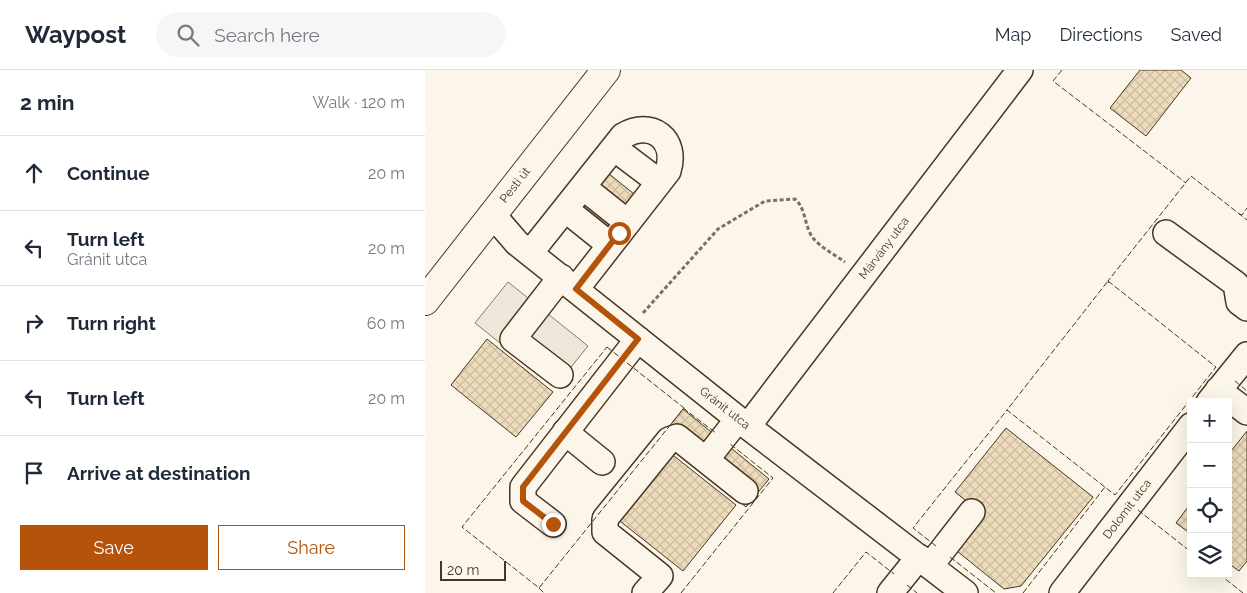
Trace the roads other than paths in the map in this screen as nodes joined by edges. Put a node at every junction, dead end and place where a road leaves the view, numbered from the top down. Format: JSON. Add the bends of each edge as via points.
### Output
{"nodes":[{"id":1,"x":606,"y":70,"type":"edge"},
{"id":2,"x":1020,"y":70,"type":"edge"},
{"id":3,"x":614,"y":148,"type":"junction"},
{"id":4,"x":659,"y":182,"type":"junction"},
{"id":5,"x":579,"y":192,"type":"junction"},
{"id":6,"x":492,"y":214,"type":"junction"},
{"id":7,"x":623,"y":227,"type":"junction"},
{"id":8,"x":1166,"y":232,"type":"dead end"},
{"id":9,"x":530,"y":253,"type":"junction"},
{"id":10,"x":568,"y":283,"type":"junction"},
{"id":11,"x":425,"y":301,"type":"edge"},
{"id":12,"x":1247,"y":308,"type":"edge"},
{"id":13,"x":633,"y":335,"type":"junction"},
{"id":14,"x":1247,"y":355,"type":"edge"},
{"id":15,"x":560,"y":375,"type":"dead end"},
{"id":16,"x":1219,"y":389,"type":"edge"},
{"id":17,"x":1247,"y":412,"type":"edge"},
{"id":18,"x":743,"y":423,"type":"junction"},
{"id":19,"x":1187,"y":431,"type":"edge"},
{"id":20,"x":565,"y":432,"type":"junction"},
{"id":21,"x":706,"y":460,"type":"junction"},
{"id":22,"x":602,"y":462,"type":"dead end"},
{"id":23,"x":745,"y":490,"type":"dead end"},
{"id":24,"x":972,"y":512,"type":"dead end"},
{"id":25,"x":553,"y":524,"type":"dead end"},
{"id":26,"x":925,"y":562,"type":"junction"},
{"id":27,"x":645,"y":593,"type":"edge"},
{"id":28,"x":890,"y":593,"type":"edge"},
{"id":29,"x":965,"y":593,"type":"edge"},
{"id":30,"x":1062,"y":593,"type":"edge"}],
"edges":[{"from":1,"to":6,"type":"main road","name":"Pesti út"},
{"from":2,"to":18,"type":"street","name":"Márvány utca","via":[[863,276]]},
{"from":3,"to":4,"type":"street"},
{"from":3,"to":4,"type":"street","via":[[631,131],[651,130],[660,135],[668,147],[671,162]]},
{"from":3,"to":5,"type":"street"},
{"from":4,"to":7,"type":"street"},
{"from":5,"to":7,"type":"street"},
{"from":5,"to":7,"type":"street"},
{"from":5,"to":9,"type":"street"},
{"from":6,"to":9,"type":"street","name":"Gránit utca"},
{"from":6,"to":11,"type":"main road","name":"Pesti út"},
{"from":7,"to":10,"type":"street"},
{"from":8,"to":12,"type":"street","via":[[1236,284],[1239,302]]},
{"from":9,"to":10,"type":"street","name":"Gránit utca"},
{"from":10,"to":13,"type":"street","name":"Gránit utca"},
{"from":10,"to":15,"type":"street","via":[[513,339]]},
{"from":13,"to":18,"type":"street","name":"Gránit utca"},
{"from":13,"to":20,"type":"street"},
{"from":14,"to":16,"type":"street"},
{"from":16,"to":17,"type":"street"},
{"from":18,"to":21,"type":"street","name":"Márvány utca"},
{"from":18,"to":26,"type":"street","name":"Gránit utca"},
{"from":19,"to":30,"type":"street","name":"Dolomit utca"},
{"from":20,"to":22,"type":"street"},
{"from":20,"to":25,"type":"street","via":[[523,487],[523,501]]},
{"from":21,"to":23,"type":"street"},
{"from":21,"to":27,"type":"street","via":[[677,437],[669,440],[605,519],[605,532],[660,576]]},
{"from":24,"to":26,"type":"street"},
{"from":26,"to":28,"type":"street"},
{"from":26,"to":29,"type":"street","name":"Gránit utca"}]}
